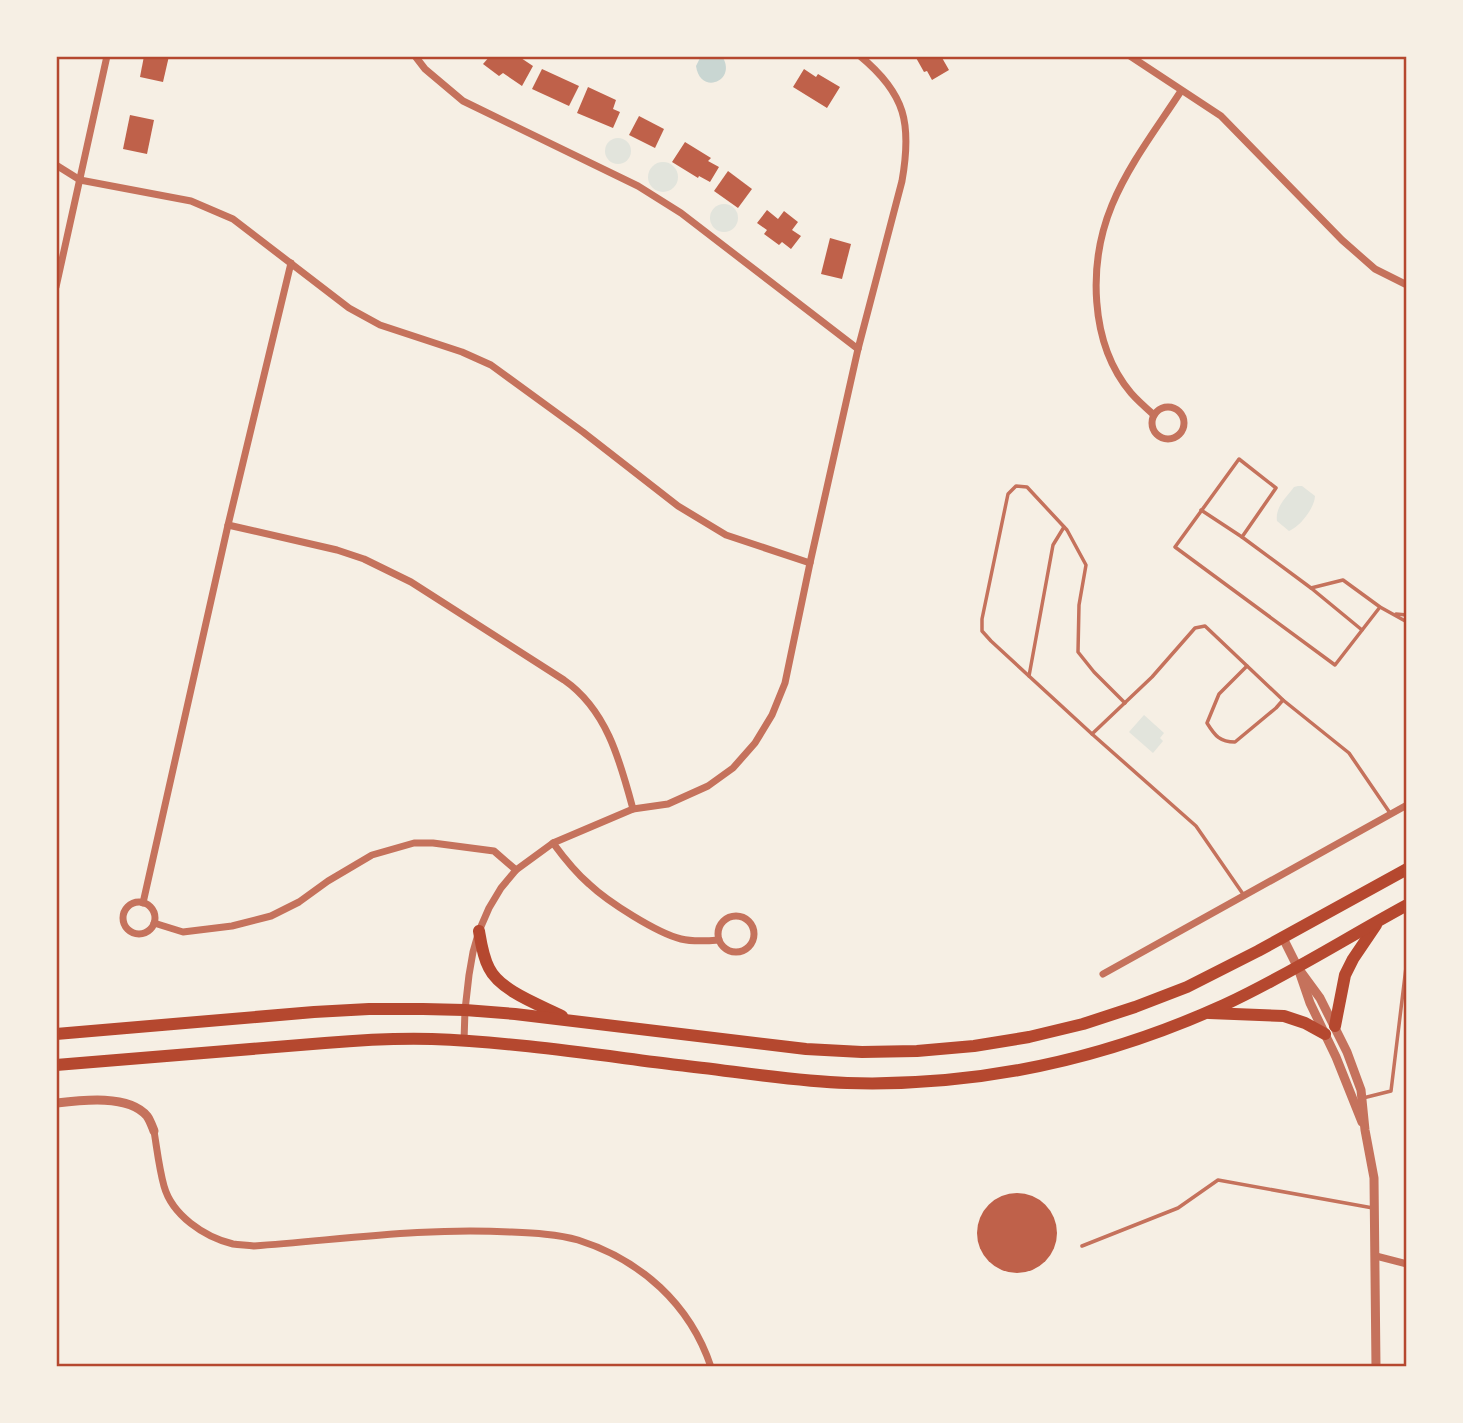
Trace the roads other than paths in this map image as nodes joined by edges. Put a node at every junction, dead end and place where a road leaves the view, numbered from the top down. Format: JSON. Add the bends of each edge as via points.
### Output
{"nodes":[{"id":1,"x":107,"y":56,"type":"edge"},
{"id":2,"x":415,"y":56,"type":"edge"},
{"id":3,"x":860,"y":56,"type":"edge"},
{"id":4,"x":1130,"y":56,"type":"edge"},
{"id":5,"x":1181,"y":91,"type":"junction"},
{"id":6,"x":56,"y":165,"type":"edge"},
{"id":7,"x":80,"y":180,"type":"junction"},
{"id":8,"x":290,"y":263,"type":"junction"},
{"id":9,"x":1407,"y":285,"type":"edge"},
{"id":10,"x":56,"y":287,"type":"edge"},
{"id":11,"x":858,"y":349,"type":"junction"},
{"id":12,"x":1154,"y":415,"type":"junction"},
{"id":13,"x":1201,"y":510,"type":"junction"},
{"id":14,"x":228,"y":525,"type":"junction"},
{"id":15,"x":1064,"y":527,"type":"junction"},
{"id":16,"x":1242,"y":537,"type":"junction"},
{"id":17,"x":810,"y":564,"type":"junction"},
{"id":18,"x":1311,"y":588,"type":"junction"},
{"id":19,"x":1380,"y":607,"type":"junction"},
{"id":20,"x":1394,"y":614,"type":"junction"},
{"id":21,"x":1407,"y":615,"type":"edge"},
{"id":22,"x":1407,"y":622,"type":"edge"},
{"id":23,"x":1362,"y":630,"type":"junction"},
{"id":24,"x":1247,"y":666,"type":"junction"},
{"id":25,"x":1029,"y":676,"type":"junction"},
{"id":26,"x":1283,"y":700,"type":"junction"},
{"id":27,"x":1125,"y":703,"type":"junction"},
{"id":28,"x":1093,"y":734,"type":"junction"},
{"id":29,"x":1407,"y":805,"type":"edge"},
{"id":30,"x":634,"y":809,"type":"junction"},
{"id":31,"x":1391,"y":814,"type":"junction"},
{"id":32,"x":553,"y":843,"type":"junction"},
{"id":33,"x":1407,"y":869,"type":"edge"},
{"id":34,"x":516,"y":870,"type":"junction"},
{"id":35,"x":1244,"y":896,"type":"junction"},
{"id":36,"x":143,"y":903,"type":"junction"},
{"id":37,"x":1407,"y":905,"type":"edge"},
{"id":38,"x":1378,"y":921,"type":"junction"},
{"id":39,"x":154,"y":923,"type":"junction"},
{"id":40,"x":479,"y":931,"type":"junction"},
{"id":41,"x":1283,"y":938,"type":"junction"},
{"id":42,"x":719,"y":940,"type":"junction"},
{"id":43,"x":1407,"y":959,"type":"edge"},
{"id":44,"x":1298,"y":968,"type":"junction"},
{"id":45,"x":1103,"y":974,"type":"dead end"},
{"id":46,"x":465,"y":1010,"type":"junction"},
{"id":47,"x":1205,"y":1013,"type":"junction"},
{"id":48,"x":572,"y":1021,"type":"junction"},
{"id":49,"x":1330,"y":1030,"type":"junction"},
{"id":50,"x":56,"y":1034,"type":"edge"},
{"id":51,"x":464,"y":1041,"type":"junction"},
{"id":52,"x":56,"y":1065,"type":"edge"},
{"id":53,"x":1362,"y":1098,"type":"junction"},
{"id":54,"x":56,"y":1103,"type":"edge"},
{"id":55,"x":1365,"y":1130,"type":"junction"},
{"id":56,"x":154,"y":1131,"type":"joint"},
{"id":57,"x":1376,"y":1208,"type":"junction"},
{"id":58,"x":1082,"y":1245,"type":"dead end"},
{"id":59,"x":1376,"y":1256,"type":"junction"},
{"id":60,"x":1407,"y":1264,"type":"edge"},
{"id":61,"x":711,"y":1367,"type":"edge"},
{"id":62,"x":1376,"y":1367,"type":"edge"}],
"edges":[{"from":1,"to":7,"type":"street"},
{"from":2,"to":11,"type":"street","via":[[463,101],[638,186],[681,213]]},
{"from":3,"to":11,"type":"street","via":[[879,72],[902,108],[906,155]]},
{"from":4,"to":5,"type":"street"},
{"from":5,"to":9,"type":"street","via":[[1221,116],[1375,269]]},
{"from":5,"to":12,"type":"street","via":[[1112,204],[1096,274],[1103,339],[1111,360],[1131,394]]},
{"from":6,"to":7,"type":"street"},
{"from":7,"to":8,"type":"street","via":[[191,201],[233,219]]},
{"from":7,"to":10,"type":"street"},
{"from":8,"to":14,"type":"street"},
{"from":8,"to":17,"type":"street","via":[[349,309],[380,325],[491,365],[677,506],[726,535]]},
{"from":11,"to":17,"type":"street"},
{"from":12,"to":12,"type":"street","via":[[1152,425],[1160,437],[1171,439],[1180,433],[1184,423],[1176,410],[1166,407]]},
{"from":13,"to":16,"type":"lane"},
{"from":13,"to":16,"type":"lane","via":[[1238,459],[1276,488]]},
{"from":13,"to":23,"type":"lane","via":[[1175,547],[1335,665]]},
{"from":14,"to":30,"type":"street","via":[[364,559],[411,582],[576,688],[606,727]]},
{"from":14,"to":36,"type":"street"},
{"from":15,"to":25,"type":"lane","via":[[1053,545]]},
{"from":15,"to":25,"type":"lane","via":[[1027,487],[1016,486],[1008,494],[982,631]]},
{"from":15,"to":27,"type":"lane","via":[[1086,565],[1078,652]]},
{"from":16,"to":18,"type":"lane"},
{"from":17,"to":30,"type":"street","via":[[785,683],[755,743],[733,768],[708,786],[668,804]]},
{"from":18,"to":19,"type":"lane","via":[[1343,580]]},
{"from":18,"to":23,"type":"lane"},
{"from":19,"to":20,"type":"lane"},
{"from":19,"to":23,"type":"lane"},
{"from":20,"to":21,"type":"lane"},
{"from":20,"to":22,"type":"lane"},
{"from":24,"to":26,"type":"lane"},
{"from":24,"to":26,"type":"lane","via":[[1219,694],[1207,723],[1213,734],[1235,742]]},
{"from":24,"to":27,"type":"lane","via":[[1205,626],[1195,628]]},
{"from":25,"to":28,"type":"lane"},
{"from":26,"to":31,"type":"lane","via":[[1349,753]]},
{"from":27,"to":28,"type":"lane"},
{"from":28,"to":35,"type":"lane","via":[[1196,826]]},
{"from":29,"to":31,"type":"street"},
{"from":30,"to":32,"type":"street"},
{"from":31,"to":35,"type":"street"},
{"from":32,"to":34,"type":"street"},
{"from":32,"to":42,"type":"street","via":[[590,886],[642,921],[683,939]]},
{"from":33,"to":41,"type":"highway"},
{"from":34,"to":39,"type":"street","via":[[494,851],[414,843],[372,855],[271,916],[183,932]]},
{"from":34,"to":40,"type":"street"},
{"from":35,"to":45,"type":"street"},
{"from":36,"to":39,"type":"street","via":[[152,909]]},
{"from":36,"to":39,"type":"street","via":[[128,906],[125,926],[138,934],[148,932]]},
{"from":37,"to":38,"type":"highway"},
{"from":38,"to":44,"type":"highway"},
{"from":38,"to":49,"type":"highway","via":[[1345,975]]},
{"from":40,"to":46,"type":"street"},
{"from":40,"to":48,"type":"highway","via":[[495,977]]},
{"from":41,"to":44,"type":"street"},
{"from":41,"to":48,"type":"highway","via":[[1187,987],[1135,1007],[1083,1024],[974,1046],[876,1052],[806,1049]]},
{"from":42,"to":42,"type":"street","via":[[727,950],[744,951],[752,942],[753,927],[744,918],[730,917],[720,925]]},
{"from":43,"to":53,"type":"lane","via":[[1391,1091]]},
{"from":44,"to":47,"type":"highway"},
{"from":44,"to":49,"type":"street","via":[[1320,998]]},
{"from":46,"to":48,"type":"highway"},
{"from":46,"to":50,"type":"highway","via":[[369,1009]]},
{"from":46,"to":51,"type":"street"},
{"from":47,"to":49,"type":"highway","via":[[1284,1016]]},
{"from":47,"to":51,"type":"highway","via":[[1147,1037],[1064,1061],[1009,1073],[900,1083],[790,1079]]},
{"from":49,"to":53,"type":"street","via":[[1347,1052]]},
{"from":49,"to":55,"type":"street"},
{"from":51,"to":52,"type":"highway","via":[[346,1041]]},
{"from":53,"to":55,"type":"street"},
{"from":54,"to":56,"type":"street","via":[[124,1102],[148,1117]]},
{"from":55,"to":57,"type":"street"},
{"from":56,"to":61,"type":"street","via":[[164,1188],[174,1206],[213,1237],[254,1246],[461,1230],[576,1239],[612,1253],[664,1289],[701,1340]]},
{"from":57,"to":58,"type":"lane","via":[[1217,1181],[1178,1208]]},
{"from":57,"to":59,"type":"street"},
{"from":59,"to":60,"type":"street"},
{"from":59,"to":62,"type":"street"}]}
